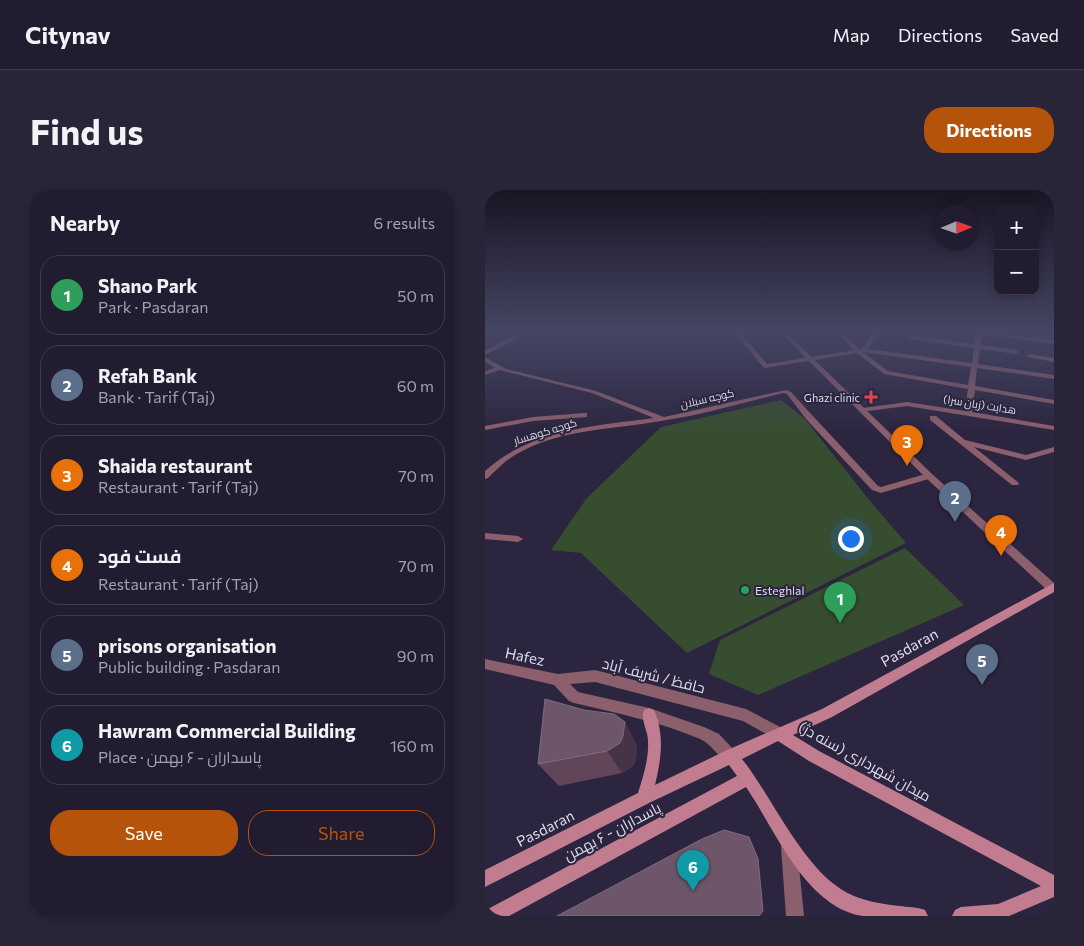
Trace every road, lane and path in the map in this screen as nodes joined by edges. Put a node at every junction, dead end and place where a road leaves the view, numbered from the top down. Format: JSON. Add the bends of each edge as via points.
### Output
{"nodes":[{"id":1,"x":975,"y":365,"type":"edge"},
{"id":2,"x":496,"y":366,"type":"edge"},
{"id":3,"x":816,"y":366,"type":"edge"},
{"id":4,"x":877,"y":366,"type":"edge"},
{"id":5,"x":981,"y":366,"type":"edge"},
{"id":6,"x":500,"y":368,"type":"junction"},
{"id":7,"x":485,"y":373,"type":"edge"},
{"id":8,"x":1054,"y":377,"type":"edge"},
{"id":9,"x":971,"y":388,"type":"junction"},
{"id":10,"x":1054,"y":402,"type":"edge"},
{"id":11,"x":863,"y":410,"type":"junction"},
{"id":12,"x":968,"y":413,"type":"junction"},
{"id":13,"x":584,"y":415,"type":"dead end"},
{"id":14,"x":933,"y":418,"type":"dead end"},
{"id":15,"x":663,"y":419,"type":"junction"},
{"id":16,"x":485,"y":428,"type":"edge"},
{"id":17,"x":1054,"y":428,"type":"edge"},
{"id":18,"x":962,"y":441,"type":"junction"},
{"id":19,"x":1054,"y":449,"type":"edge"},
{"id":20,"x":485,"y":476,"type":"edge"},
{"id":21,"x":929,"y":476,"type":"junction"},
{"id":22,"x":1015,"y":483,"type":"dead end"},
{"id":23,"x":485,"y":536,"type":"edge"},
{"id":24,"x":518,"y":539,"type":"dead end"},
{"id":25,"x":1053,"y":588,"type":"edge"},
{"id":26,"x":485,"y":664,"type":"edge"},
{"id":27,"x":558,"y":680,"type":"junction"},
{"id":28,"x":649,"y":714,"type":"junction"},
{"id":29,"x":779,"y":734,"type":"junction"},
{"id":30,"x":730,"y":756,"type":"junction"},
{"id":31,"x":748,"y":778,"type":"junction"},
{"id":32,"x":644,"y":798,"type":"junction"},
{"id":33,"x":789,"y":844,"type":"junction"},
{"id":34,"x":485,"y":879,"type":"edge"},
{"id":35,"x":1054,"y":884,"type":"edge"},
{"id":36,"x":1054,"y":889,"type":"edge"},
{"id":37,"x":1001,"y":914,"type":"edge"},
{"id":38,"x":492,"y":916,"type":"edge"},
{"id":39,"x":795,"y":916,"type":"edge"},
{"id":40,"x":919,"y":916,"type":"edge"},
{"id":41,"x":961,"y":916,"type":"edge"}],
"edges":[{"from":1,"to":9,"type":"street"},
{"from":2,"to":6,"type":"street"},
{"from":3,"to":11,"type":"street"},
{"from":4,"to":9,"type":"street","via":[[883,371]]},
{"from":5,"to":8,"type":"street"},
{"from":6,"to":7,"type":"street"},
{"from":6,"to":15,"type":"street","via":[[594,392]]},
{"from":9,"to":10,"type":"street"},
{"from":9,"to":12,"type":"street"},
{"from":11,"to":12,"type":"street","name":"هدایت (زبان سرا)","via":[[902,404]]},
{"from":11,"to":21,"type":"street"},
{"from":12,"to":17,"type":"street","name":"هدایت (زبان سرا)"},
{"from":13,"to":16,"type":"street","via":[[533,419]]},
{"from":14,"to":18,"type":"street"},
{"from":15,"to":20,"type":"street","name":"کوچه کوهسار","via":[[619,424],[538,443],[509,454]]},
{"from":15,"to":21,"type":"street","name":"کوچه سبلان","via":[[785,391],[875,488],[881,490]]},
{"from":18,"to":19,"type":"street","via":[[1025,458]]},
{"from":18,"to":22,"type":"street"},
{"from":21,"to":25,"type":"street"},
{"from":23,"to":24,"type":"street"},
{"from":25,"to":29,"type":"main road","name":"Pasdaran","via":[[827,713]]},
{"from":26,"to":27,"type":"street","name":"Hafez"},
{"from":27,"to":28,"type":"street","via":[[574,697]]},
{"from":27,"to":29,"type":"street","name":"حافظ / شریف آباد","via":[[595,676],[746,715]]},
{"from":28,"to":30,"type":"street","via":[[704,734]]},
{"from":28,"to":32,"type":"main road","via":[[655,741],[653,765]]},
{"from":29,"to":30,"type":"main road","name":"میدان شهرداری (سنه دژ)"},
{"from":29,"to":35,"type":"main road","name":"میدان شهرداری (سنه دژ)","via":[[814,756]]},
{"from":30,"to":31,"type":"main road"},
{"from":30,"to":32,"type":"main road","name":"Pasdaran"},
{"from":31,"to":33,"type":"main road"},
{"from":31,"to":38,"type":"main road","name":"پاسداران - ۶ بهمن"},
{"from":32,"to":34,"type":"main road","name":"Pasdaran"},
{"from":33,"to":39,"type":"street"},
{"from":33,"to":40,"type":"main road","via":[[813,875],[847,902],[878,912]]},
{"from":36,"to":37,"type":"main road"},
{"from":37,"to":41,"type":"main road"}]}
